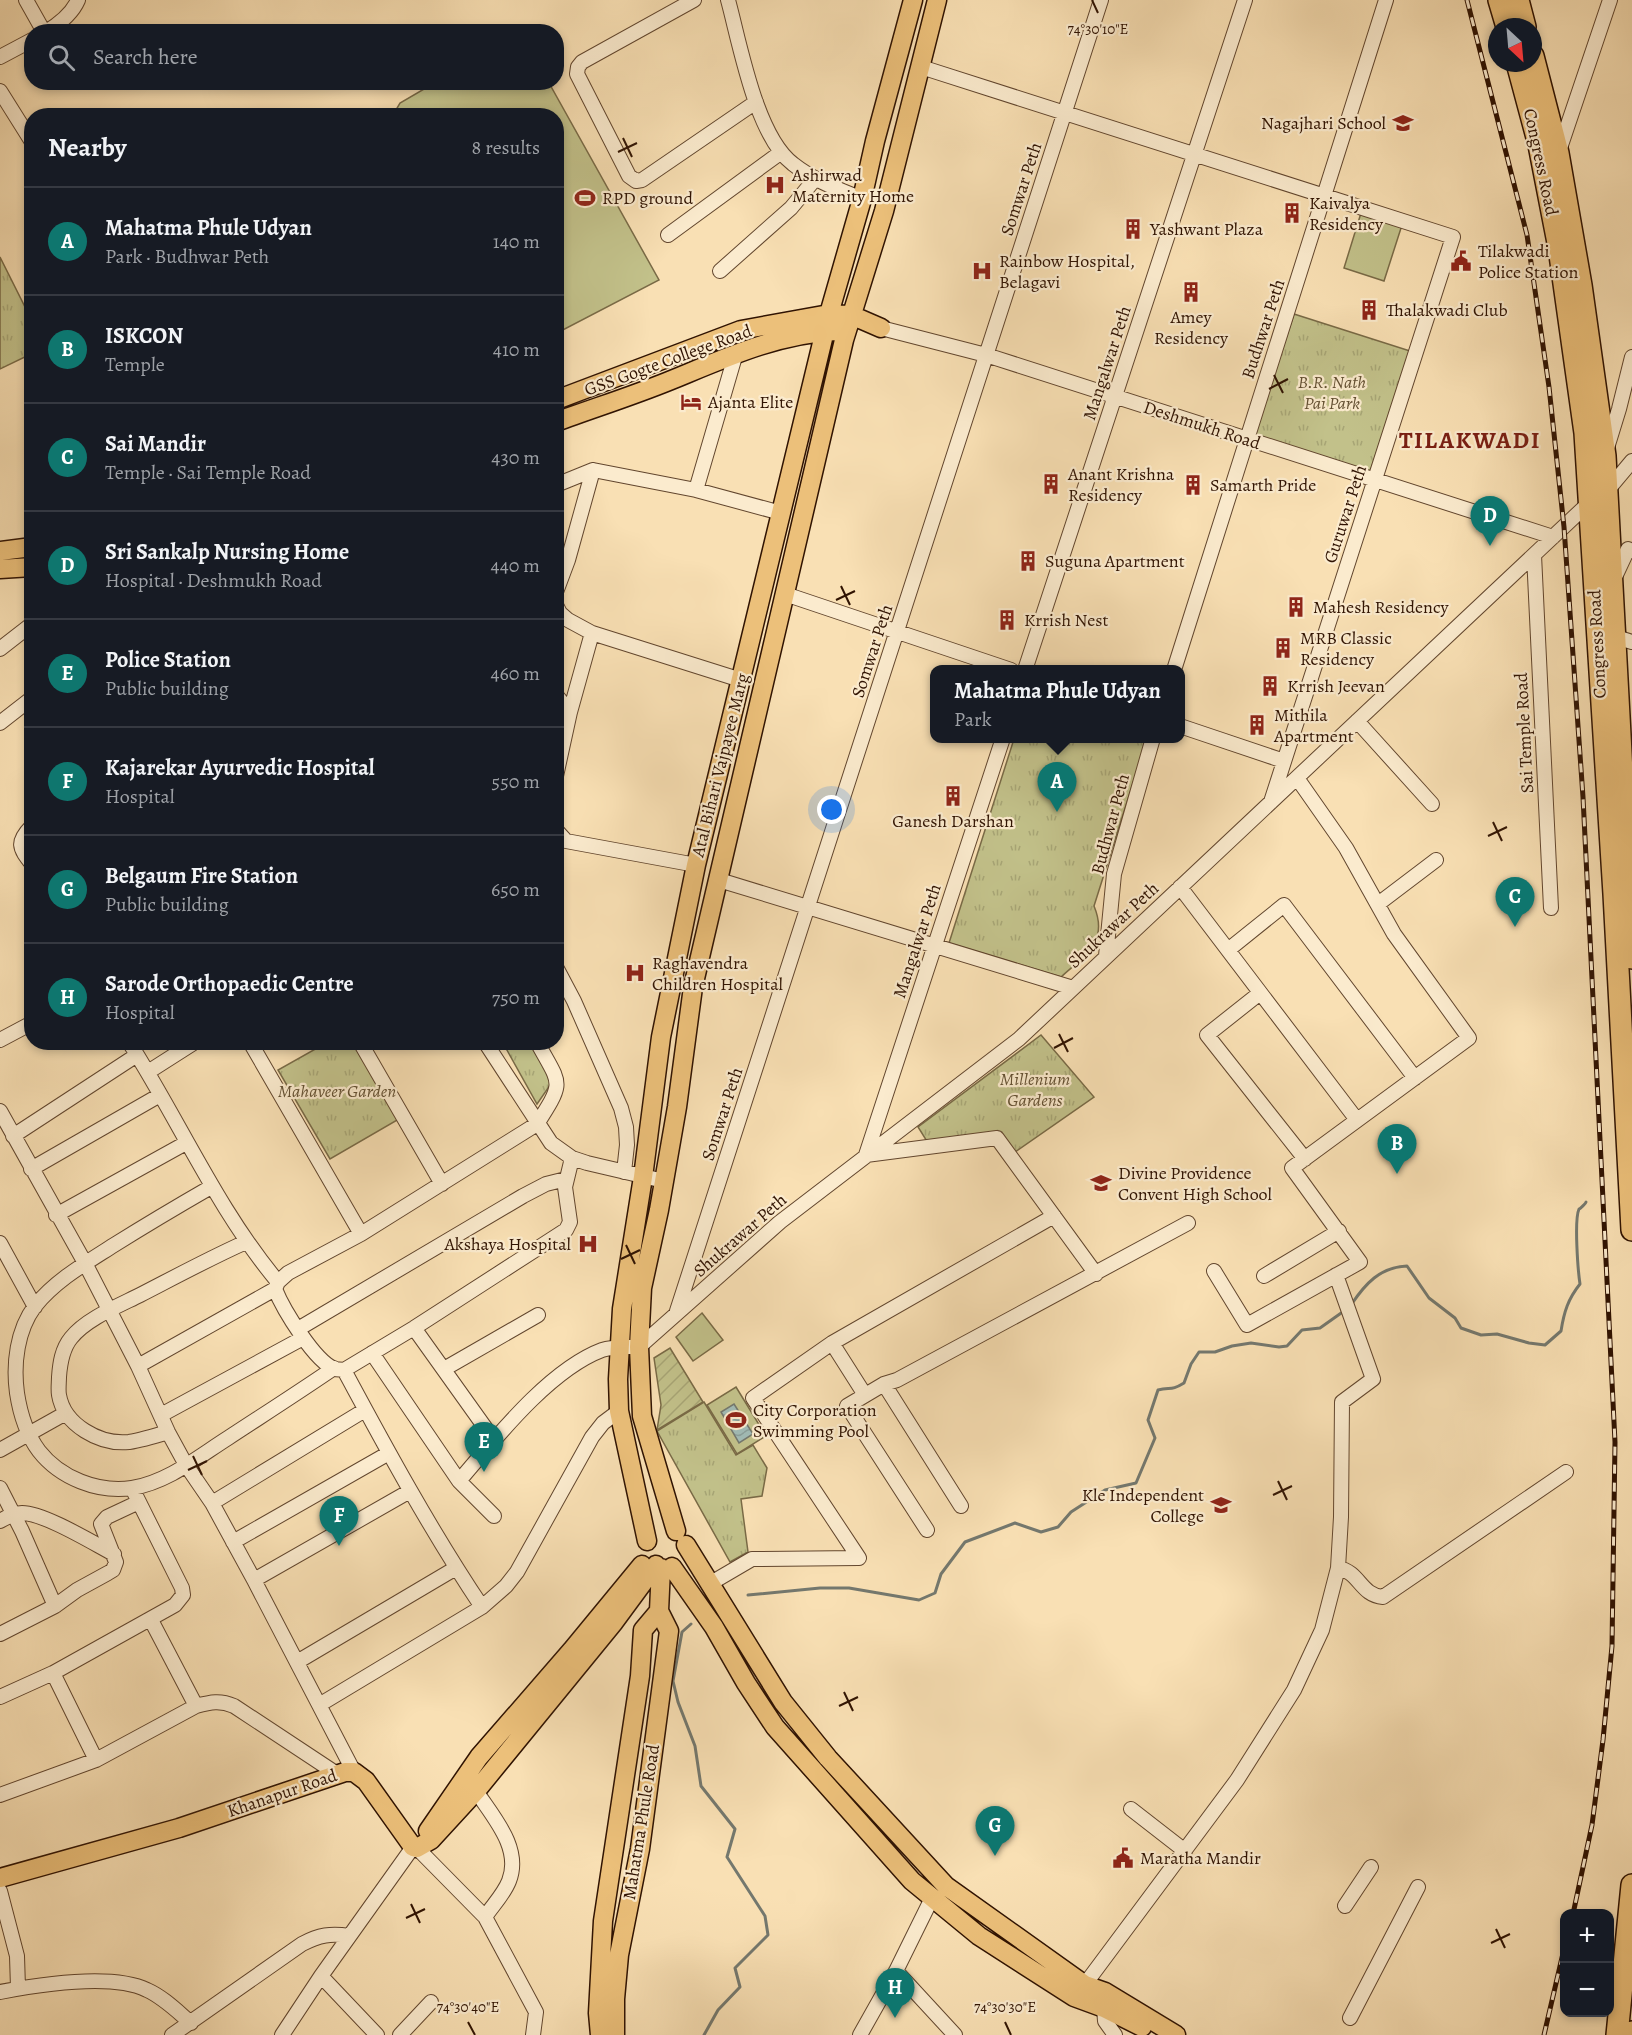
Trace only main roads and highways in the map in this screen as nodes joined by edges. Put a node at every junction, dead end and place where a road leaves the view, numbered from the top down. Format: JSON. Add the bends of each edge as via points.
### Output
{"nodes":[{"id":1,"x":913,"y":0,"type":"edge"},
{"id":2,"x":937,"y":0,"type":"edge"},
{"id":3,"x":1499,"y":0,"type":"edge"},
{"id":4,"x":1518,"y":0,"type":"edge"},
{"id":5,"x":1504,"y":18,"type":"edge"},
{"id":6,"x":1523,"y":18,"type":"edge"},
{"id":7,"x":1519,"y":72,"type":"edge"},
{"id":8,"x":1537,"y":72,"type":"edge"},
{"id":9,"x":827,"y":323,"type":"junction"},
{"id":10,"x":849,"y":323,"type":"junction"},
{"id":11,"x":881,"y":328,"type":"road end"},
{"id":12,"x":564,"y":397,"type":"edge"},
{"id":13,"x":564,"y":419,"type":"edge"},
{"id":14,"x":1598,"y":498,"type":"junction"},
{"id":15,"x":24,"y":548,"type":"edge"},
{"id":16,"x":0,"y":551,"type":"edge"},
{"id":17,"x":24,"y":568,"type":"edge"},
{"id":18,"x":0,"y":569,"type":"edge"},
{"id":19,"x":1623,"y":639,"type":"edge"},
{"id":20,"x":1631,"y":914,"type":"edge"},
{"id":21,"x":1632,"y":958,"type":"edge"},
{"id":22,"x":1625,"y":998,"type":"edge"},
{"id":23,"x":1632,"y":1230,"type":"edge"},
{"id":24,"x":630,"y":1347,"type":"junction"},
{"id":25,"x":681,"y":1538,"type":"junction"},
{"id":26,"x":657,"y":1560,"type":"junction"},
{"id":27,"x":659,"y":1611,"type":"junction"},
{"id":28,"x":418,"y":1846,"type":"junction"},
{"id":29,"x":0,"y":1878,"type":"edge"},
{"id":30,"x":1632,"y":1885,"type":"edge"},
{"id":31,"x":1080,"y":1991,"type":"junction"},
{"id":32,"x":600,"y":2035,"type":"edge"},
{"id":33,"x":615,"y":2035,"type":"edge"},
{"id":34,"x":1158,"y":2035,"type":"edge"},
{"id":35,"x":1176,"y":2035,"type":"edge"},
{"id":36,"x":1617,"y":2035,"type":"edge"}],
"edges":[{"from":1,"to":9,"type":"main road","name":"Atal Bihari Vajpayee Marg"},
{"from":2,"to":10,"type":"main road","name":"Atal Bihari Vajpayee Marg","via":[[884,211]]},
{"from":3,"to":5,"type":"highway"},
{"from":4,"to":6,"type":"highway"},
{"from":7,"to":14,"type":"highway","name":"Congress Road","via":[[1539,145],[1559,248]]},
{"from":8,"to":14,"type":"highway","name":"Congress Road","via":[[1558,153],[1583,296],[1605,456]]},
{"from":9,"to":10,"type":"main road"},
{"from":9,"to":12,"type":"main road","name":"GSS Gogte College Road","via":[[741,330]]},
{"from":9,"to":13,"type":"main road","via":[[736,352]]},
{"from":9,"to":24,"type":"main road","name":"Atal Bihari Vajpayee Marg","via":[[696,865],[661,1037],[622,1309]]},
{"from":10,"to":11,"type":"main road","name":"Deshmukh Road"},
{"from":10,"to":24,"type":"main road","name":"Atal Bihari Vajpayee Marg","via":[[693,987],[677,1107]]},
{"from":14,"to":19,"type":"highway","name":"Congress Road"},
{"from":14,"to":22,"type":"highway","name":"Congress Road"},
{"from":15,"to":16,"type":"main road"},
{"from":17,"to":18,"type":"main road"},
{"from":19,"to":20,"type":"highway","name":"Congress Road"},
{"from":20,"to":21,"type":"highway","name":"Congress Road"},
{"from":22,"to":23,"type":"highway","name":"Congress Road"},
{"from":24,"to":25,"type":"main road","name":"Atal Bihari Vajpayee Marg","via":[[642,1416]]},
{"from":24,"to":26,"type":"main road","name":"Atal Bihari Vajpayee Marg","via":[[619,1411]]},
{"from":25,"to":26,"type":"main road","via":[[684,1556],[677,1565]]},
{"from":25,"to":26,"type":"main road","via":[[665,1528],[655,1532]]},
{"from":25,"to":31,"type":"main road","name":"Atal Bihari Vajpayee Marg","via":[[783,1702],[828,1758],[946,1886]]},
{"from":26,"to":27,"type":"main road"},
{"from":26,"to":28,"type":"main road","via":[[479,1757]]},
{"from":26,"to":28,"type":"main road","via":[[614,1622],[476,1791],[431,1840]]},
{"from":26,"to":31,"type":"main road","via":[[707,1617],[775,1727],[912,1881],[979,1936]]},
{"from":27,"to":32,"type":"main road","name":"Mahatma Phule Road","via":[[644,1630],[603,1921]]},
{"from":27,"to":33,"type":"main road","name":"Mahatma Phule Road","via":[[669,1630],[640,1849],[619,1955]]},
{"from":28,"to":29,"type":"main road","name":"Khanapur Road","via":[[366,1781],[346,1773],[179,1828]]},
{"from":30,"to":36,"type":"highway"},
{"from":31,"to":34,"type":"main road","via":[[1104,2008]]},
{"from":31,"to":35,"type":"main road","via":[[1105,1992]]}]}
